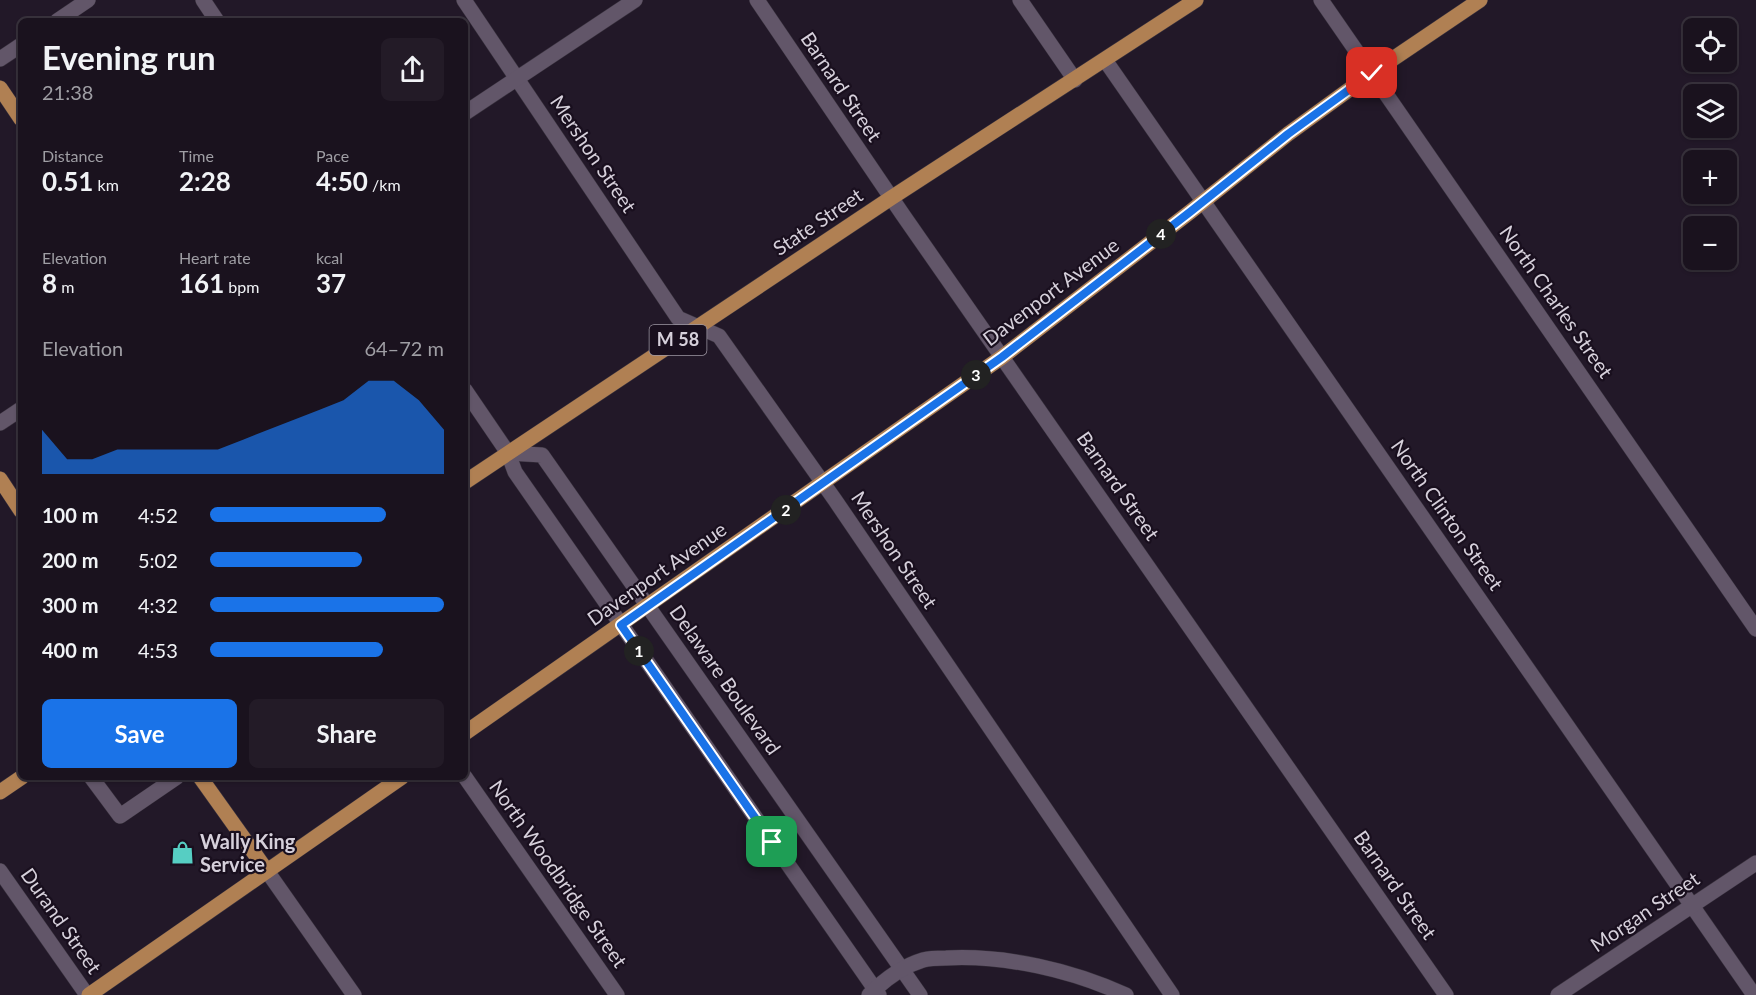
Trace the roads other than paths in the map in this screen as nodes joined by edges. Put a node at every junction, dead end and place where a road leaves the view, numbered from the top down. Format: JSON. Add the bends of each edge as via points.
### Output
{"nodes":[{"id":1,"x":88,"y":0,"type":"edge"},
{"id":2,"x":203,"y":0,"type":"edge"},
{"id":3,"x":464,"y":0,"type":"edge"},
{"id":4,"x":635,"y":0,"type":"edge"},
{"id":5,"x":757,"y":0,"type":"edge"},
{"id":6,"x":1020,"y":0,"type":"edge"},
{"id":7,"x":1196,"y":0,"type":"edge"},
{"id":8,"x":1321,"y":0,"type":"edge"},
{"id":9,"x":1480,"y":0,"type":"edge"},
{"id":10,"x":61,"y":18,"type":"edge"},
{"id":11,"x":215,"y":18,"type":"edge"},
{"id":12,"x":18,"y":47,"type":"edge"},
{"id":13,"x":0,"y":59,"type":"edge"},
{"id":14,"x":1105,"y":60,"type":"junction"},
{"id":15,"x":1372,"y":73,"type":"junction"},
{"id":16,"x":517,"y":79,"type":"junction"},
{"id":17,"x":1075,"y":80,"type":"junction"},
{"id":18,"x":0,"y":88,"type":"edge"},
{"id":19,"x":468,"y":111,"type":"edge"},
{"id":20,"x":18,"y":115,"type":"edge"},
{"id":21,"x":891,"y":198,"type":"junction"},
{"id":22,"x":1203,"y":201,"type":"junction"},
{"id":23,"x":698,"y":327,"type":"junction"},
{"id":24,"x":1002,"y":357,"type":"junction"},
{"id":25,"x":468,"y":394,"type":"edge"},
{"id":26,"x":18,"y":411,"type":"edge"},
{"id":27,"x":0,"y":423,"type":"edge"},
{"id":28,"x":508,"y":453,"type":"junction"},
{"id":29,"x":0,"y":479,"type":"edge"},
{"id":30,"x":468,"y":480,"type":"edge"},
{"id":31,"x":823,"y":484,"type":"junction"},
{"id":32,"x":18,"y":506,"type":"edge"},
{"id":33,"x":648,"y":606,"type":"junction"},
{"id":34,"x":621,"y":625,"type":"junction"},
{"id":35,"x":1756,"y":629,"type":"edge"},
{"id":36,"x":468,"y":732,"type":"edge"},
{"id":37,"x":18,"y":780,"type":"edge"},
{"id":38,"x":93,"y":780,"type":"edge"},
{"id":39,"x":173,"y":780,"type":"edge"},
{"id":40,"x":202,"y":780,"type":"edge"},
{"id":41,"x":398,"y":780,"type":"edge"},
{"id":42,"x":467,"y":780,"type":"edge"},
{"id":43,"x":0,"y":792,"type":"edge"},
{"id":44,"x":1756,"y":863,"type":"edge"},
{"id":45,"x":0,"y":871,"type":"edge"},
{"id":46,"x":267,"y":871,"type":"junction"},
{"id":47,"x":1692,"y":906,"type":"junction"},
{"id":48,"x":902,"y":969,"type":"junction"},
{"id":49,"x":874,"y":993,"type":"edge"},
{"id":50,"x":88,"y":995,"type":"edge"},
{"id":51,"x":354,"y":995,"type":"edge"},
{"id":52,"x":617,"y":995,"type":"edge"},
{"id":53,"x":920,"y":995,"type":"edge"},
{"id":54,"x":1126,"y":995,"type":"edge"},
{"id":55,"x":1172,"y":995,"type":"edge"},
{"id":56,"x":1446,"y":995,"type":"edge"},
{"id":57,"x":1558,"y":995,"type":"edge"},
{"id":58,"x":1754,"y":995,"type":"edge"}],
"edges":[{"from":1,"to":10,"type":"street"},
{"from":2,"to":11,"type":"street"},
{"from":3,"to":16,"type":"street","name":"Mershon Street"},
{"from":4,"to":16,"type":"street"},
{"from":5,"to":21,"type":"street","name":"Barnard Street"},
{"from":6,"to":17,"type":"street"},
{"from":7,"to":14,"type":"main road","name":"State Street","number":"M 58"},
{"from":8,"to":15,"type":"street","name":"North Charles Street"},
{"from":9,"to":15,"type":"main road","name":"Davenport Avenue"},
{"from":12,"to":13,"type":"street"},
{"from":14,"to":17,"type":"main road","name":"State Street","number":"M 58"},
{"from":14,"to":22,"type":"street","name":"North Clinton Street"},
{"from":15,"to":22,"type":"main road","name":"Davenport Avenue"},
{"from":15,"to":35,"type":"street","name":"North Charles Street"},
{"from":16,"to":19,"type":"street"},
{"from":16,"to":23,"type":"street","name":"Mershon Street","via":[[678,318]]},
{"from":17,"to":21,"type":"main road","name":"State Street","number":"M 58"},
{"from":18,"to":20,"type":"main road"},
{"from":21,"to":23,"type":"main road","name":"State Street","number":"M 58"},
{"from":21,"to":24,"type":"street","name":"Barnard Street"},
{"from":22,"to":24,"type":"main road","name":"Davenport Avenue"},
{"from":22,"to":47,"type":"street","name":"North Clinton Street"},
{"from":23,"to":28,"type":"main road","name":"State Street","number":"M 58"},
{"from":23,"to":31,"type":"street","name":"Mershon Street","via":[[719,336]]},
{"from":24,"to":31,"type":"main road","name":"Davenport Avenue"},
{"from":24,"to":56,"type":"street","name":"Barnard Street"},
{"from":25,"to":28,"type":"street"},
{"from":26,"to":27,"type":"street"},
{"from":28,"to":30,"type":"main road","name":"State Street","number":"M 58"},
{"from":28,"to":33,"type":"street","name":"Delaware Boulevard","via":[[542,455]]},
{"from":28,"to":34,"type":"street","via":[[515,472]]},
{"from":29,"to":32,"type":"main road"},
{"from":31,"to":33,"type":"main road","name":"Davenport Avenue"},
{"from":31,"to":55,"type":"street","name":"Mershon Street"},
{"from":33,"to":34,"type":"main road","name":"Davenport Avenue"},
{"from":33,"to":48,"type":"street","name":"Delaware Boulevard"},
{"from":34,"to":36,"type":"main road","name":"Davenport Avenue"},
{"from":34,"to":49,"type":"street"},
{"from":37,"to":43,"type":"main road"},
{"from":38,"to":39,"type":"street","via":[[120,816]]},
{"from":40,"to":46,"type":"main road"},
{"from":41,"to":46,"type":"main road"},
{"from":42,"to":52,"type":"street","name":"North Woodbridge Street"},
{"from":44,"to":47,"type":"street","name":"Morgan Street"},
{"from":45,"to":50,"type":"street","name":"Durand Street"},
{"from":46,"to":50,"type":"main road"},
{"from":46,"to":51,"type":"street"},
{"from":47,"to":57,"type":"street","name":"Morgan Street"},
{"from":47,"to":58,"type":"street","name":"North Clinton Street"},
{"from":48,"to":49,"type":"street"},
{"from":48,"to":53,"type":"street","name":"Delaware Boulevard"},
{"from":48,"to":54,"type":"street","via":[[925,959],[968,957],[1013,962],[1062,972]]}]}
